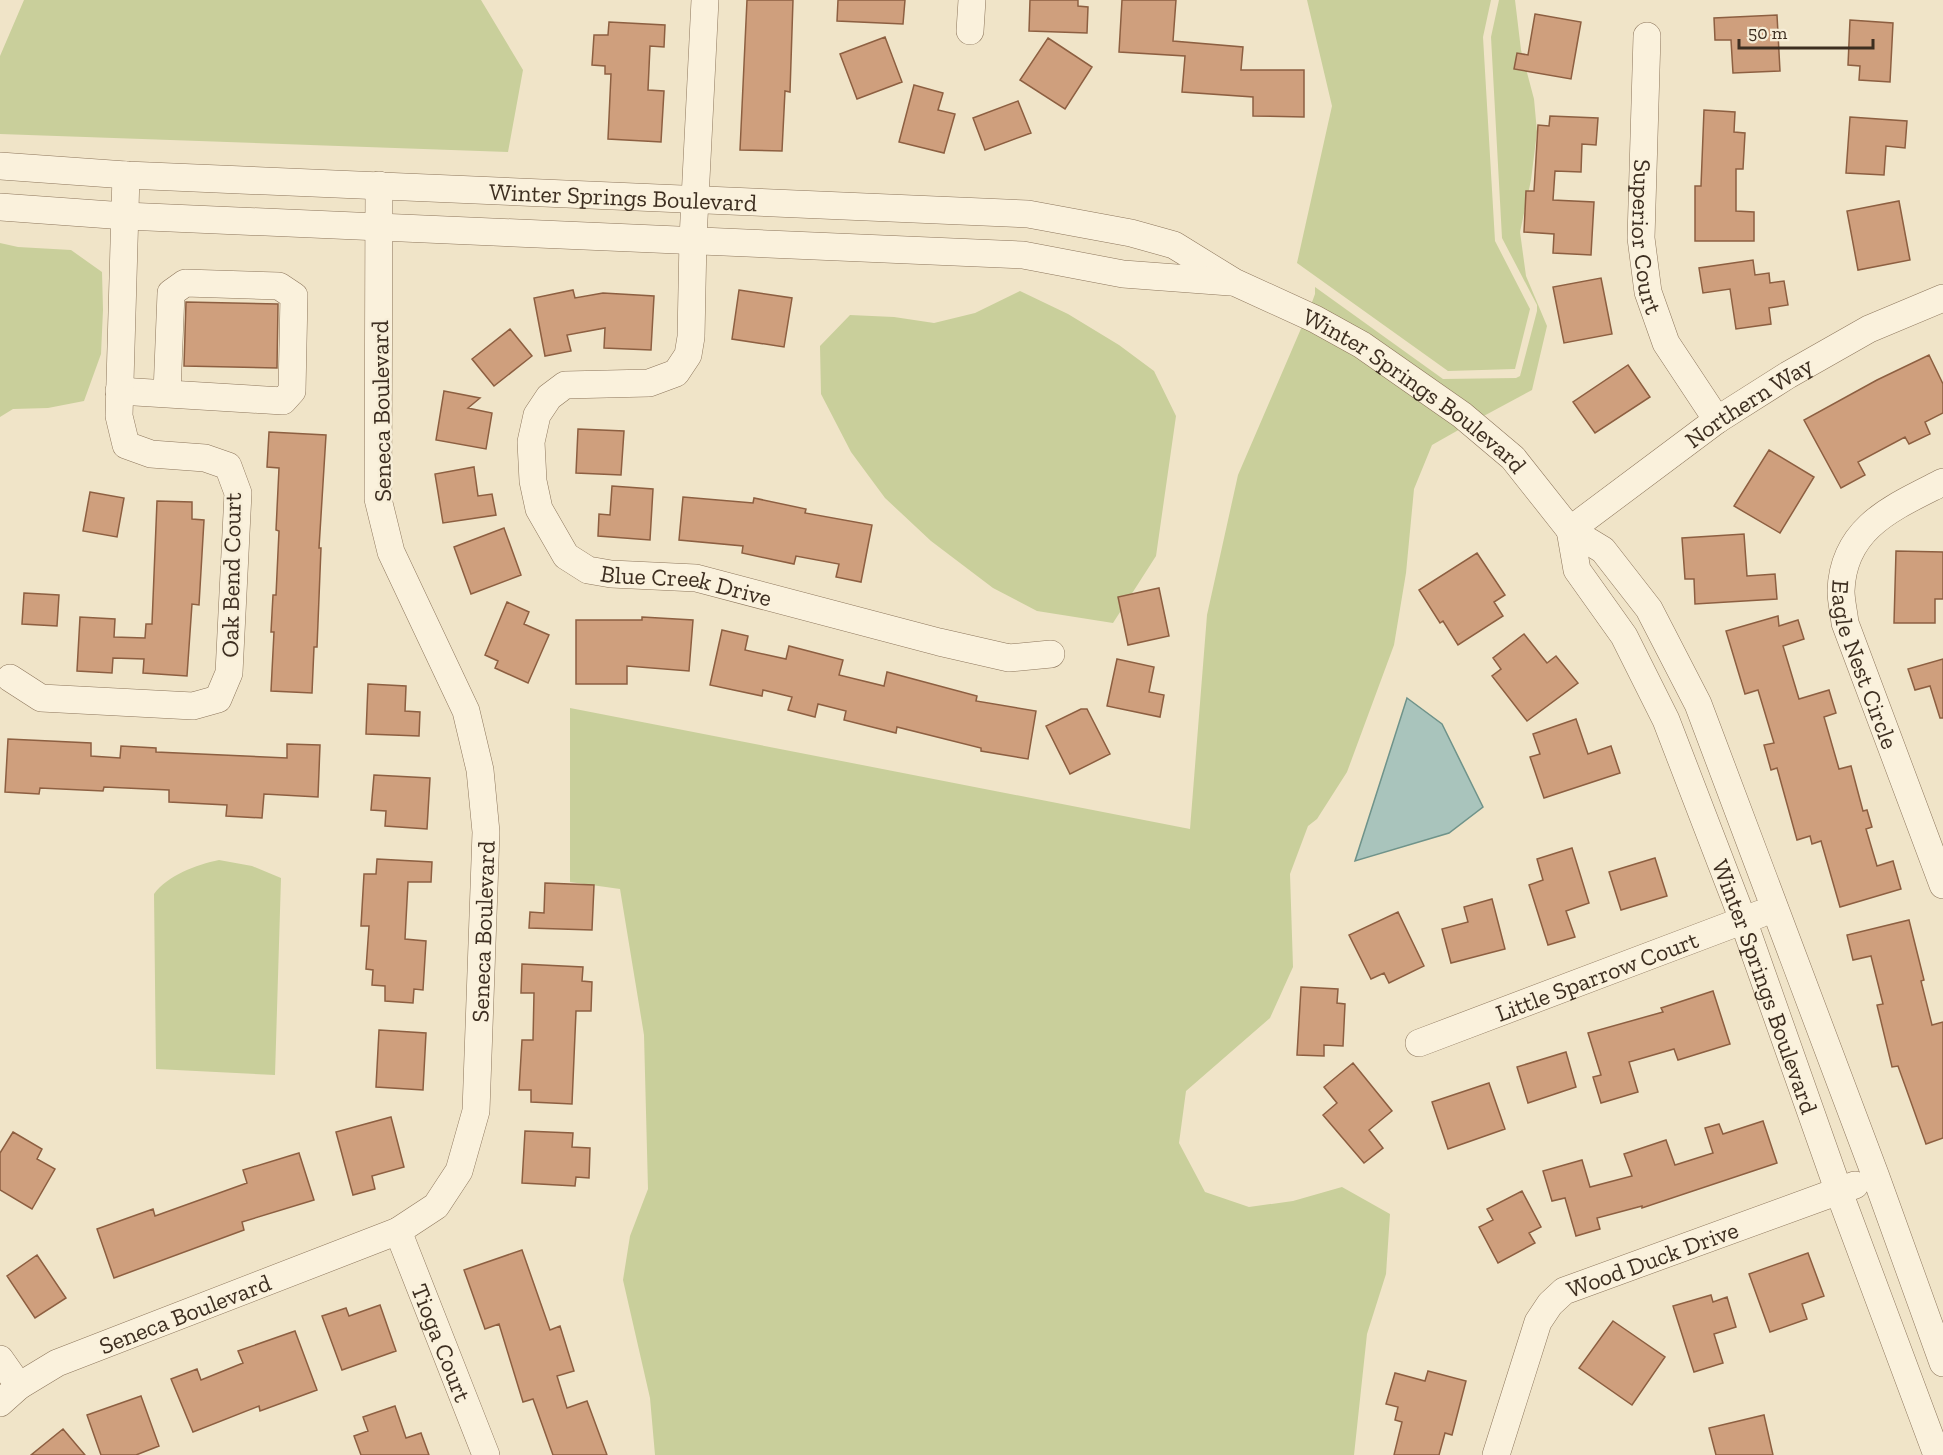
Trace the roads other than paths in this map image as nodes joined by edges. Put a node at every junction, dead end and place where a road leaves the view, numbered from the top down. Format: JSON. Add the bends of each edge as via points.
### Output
{"nodes":[{"id":1,"x":705,"y":0,"type":"edge"},
{"id":2,"x":972,"y":0,"type":"edge"},
{"id":3,"x":970,"y":31,"type":"dead end"},
{"id":4,"x":1647,"y":36,"type":"dead end"},
{"id":5,"x":0,"y":166,"type":"edge"},
{"id":6,"x":126,"y":175,"type":"junction"},
{"id":7,"x":379,"y":185,"type":"junction"},
{"id":8,"x":696,"y":199,"type":"junction"},
{"id":9,"x":0,"y":207,"type":"edge"},
{"id":10,"x":1001,"y":213,"type":"junction"},
{"id":11,"x":125,"y":216,"type":"junction"},
{"id":12,"x":380,"y":227,"type":"junction"},
{"id":13,"x":693,"y":239,"type":"junction"},
{"id":14,"x":1001,"y":254,"type":"junction"},
{"id":15,"x":1234,"y":282,"type":"junction"},
{"id":16,"x":1943,"y":298,"type":"edge"},
{"id":17,"x":119,"y":391,"type":"junction"},
{"id":18,"x":167,"y":393,"type":"junction"},
{"id":19,"x":1717,"y":420,"type":"junction"},
{"id":20,"x":1943,"y":482,"type":"edge"},
{"id":21,"x":1570,"y":530,"type":"junction"},
{"id":22,"x":1051,"y":654,"type":"dead end"},
{"id":23,"x":10,"y":678,"type":"dead end"},
{"id":24,"x":1943,"y":885,"type":"edge"},
{"id":25,"x":1776,"y":909,"type":"junction"},
{"id":26,"x":1743,"y":920,"type":"junction"},
{"id":27,"x":1419,"y":1043,"type":"dead end"},
{"id":28,"x":1876,"y":1177,"type":"junction"},
{"id":29,"x":1839,"y":1192,"type":"junction"},
{"id":30,"x":398,"y":1231,"type":"junction"},
{"id":31,"x":0,"y":1359,"type":"edge"},
{"id":32,"x":1943,"y":1363,"type":"edge"},
{"id":33,"x":9,"y":1394,"type":"edge"},
{"id":34,"x":486,"y":1455,"type":"edge"},
{"id":35,"x":1496,"y":1455,"type":"edge"},
{"id":36,"x":1936,"y":1455,"type":"edge"}],
"edges":[{"from":1,"to":8,"type":"street","name":"Blue Creek Drive"},
{"from":2,"to":3,"type":"street"},
{"from":4,"to":19,"type":"street","name":"Superior Court","via":[[1641,238],[1648,292],[1666,343]]},
{"from":5,"to":6,"type":"street","name":"Winter Springs Boulevard"},
{"from":6,"to":7,"type":"street","name":"Winter Springs Boulevard"},
{"from":6,"to":11,"type":"street","name":"Oak Bend Court"},
{"from":7,"to":8,"type":"street","name":"Winter Springs Boulevard"},
{"from":7,"to":12,"type":"street","name":"Seneca Boulevard"},
{"from":8,"to":10,"type":"street","name":"Winter Springs Boulevard"},
{"from":8,"to":13,"type":"street","name":"Blue Creek Drive"},
{"from":9,"to":11,"type":"street","name":"Winter Springs Boulevard"},
{"from":10,"to":14,"type":"street"},
{"from":10,"to":15,"type":"street","name":"Winter Springs Boulevard","via":[[1040,216],[1174,245]]},
{"from":11,"to":12,"type":"street","name":"Winter Springs Boulevard"},
{"from":11,"to":17,"type":"street","name":"Oak Bend Court"},
{"from":12,"to":13,"type":"street","name":"Winter Springs Boulevard"},
{"from":12,"to":30,"type":"street","name":"Seneca Boulevard","via":[[378,499],[391,552],[466,711],[480,770],[486,832],[476,1111],[459,1171],[436,1206]]},
{"from":13,"to":14,"type":"street","name":"Winter Springs Boulevard"},
{"from":13,"to":22,"type":"street","name":"Blue Creek Drive","via":[[691,337],[688,355],[676,373],[649,383],[565,385],[549,397],[537,415],[531,442],[533,481],[539,509],[566,556],[588,570],[672,575],[727,584],[1009,658]]},
{"from":14,"to":15,"type":"street","name":"Winter Springs Boulevard","via":[[1123,274]]},
{"from":15,"to":21,"type":"street","name":"Winter Springs Boulevard","via":[[1362,345],[1462,415],[1513,458]]},
{"from":16,"to":19,"type":"street","name":"Northern Way","via":[[1869,329]]},
{"from":17,"to":18,"type":"street"},
{"from":17,"to":23,"type":"street","name":"Oak Bend Court","via":[[119,416],[126,445],[151,454],[205,458],[228,466],[238,493],[229,672],[218,699],[193,706],[41,699]]},
{"from":18,"to":18,"type":"street","via":[[283,401],[292,390],[294,296],[279,286],[185,283],[171,293]]},
{"from":19,"to":21,"type":"street","name":"Northern Way"},
{"from":20,"to":24,"type":"street","name":"Eagle Nest Circle","via":[[1869,525],[1852,548],[1841,592],[1845,623]]},
{"from":21,"to":25,"type":"street","name":"Winter Springs Boulevard","via":[[1603,550],[1649,609],[1698,704]]},
{"from":21,"to":26,"type":"street","name":"Winter Springs Boulevard","via":[[1577,570],[1624,636],[1666,720]]},
{"from":25,"to":26,"type":"street","name":"Little Sparrow Court"},
{"from":25,"to":28,"type":"street","name":"Winter Springs Boulevard"},
{"from":26,"to":27,"type":"street","name":"Little Sparrow Court"},
{"from":26,"to":29,"type":"street","name":"Winter Springs Boulevard"},
{"from":28,"to":29,"type":"street","name":"Wood Duck Drive"},
{"from":28,"to":32,"type":"street","name":"Winter Springs Boulevard"},
{"from":29,"to":35,"type":"street","name":"Wood Duck Drive","via":[[1564,1291],[1538,1322]]},
{"from":29,"to":36,"type":"street","name":"Winter Springs Boulevard"},
{"from":30,"to":33,"type":"street","name":"Seneca Boulevard","via":[[57,1363]]},
{"from":30,"to":34,"type":"street","name":"Tioga Court"},
{"from":31,"to":33,"type":"street"}]}
